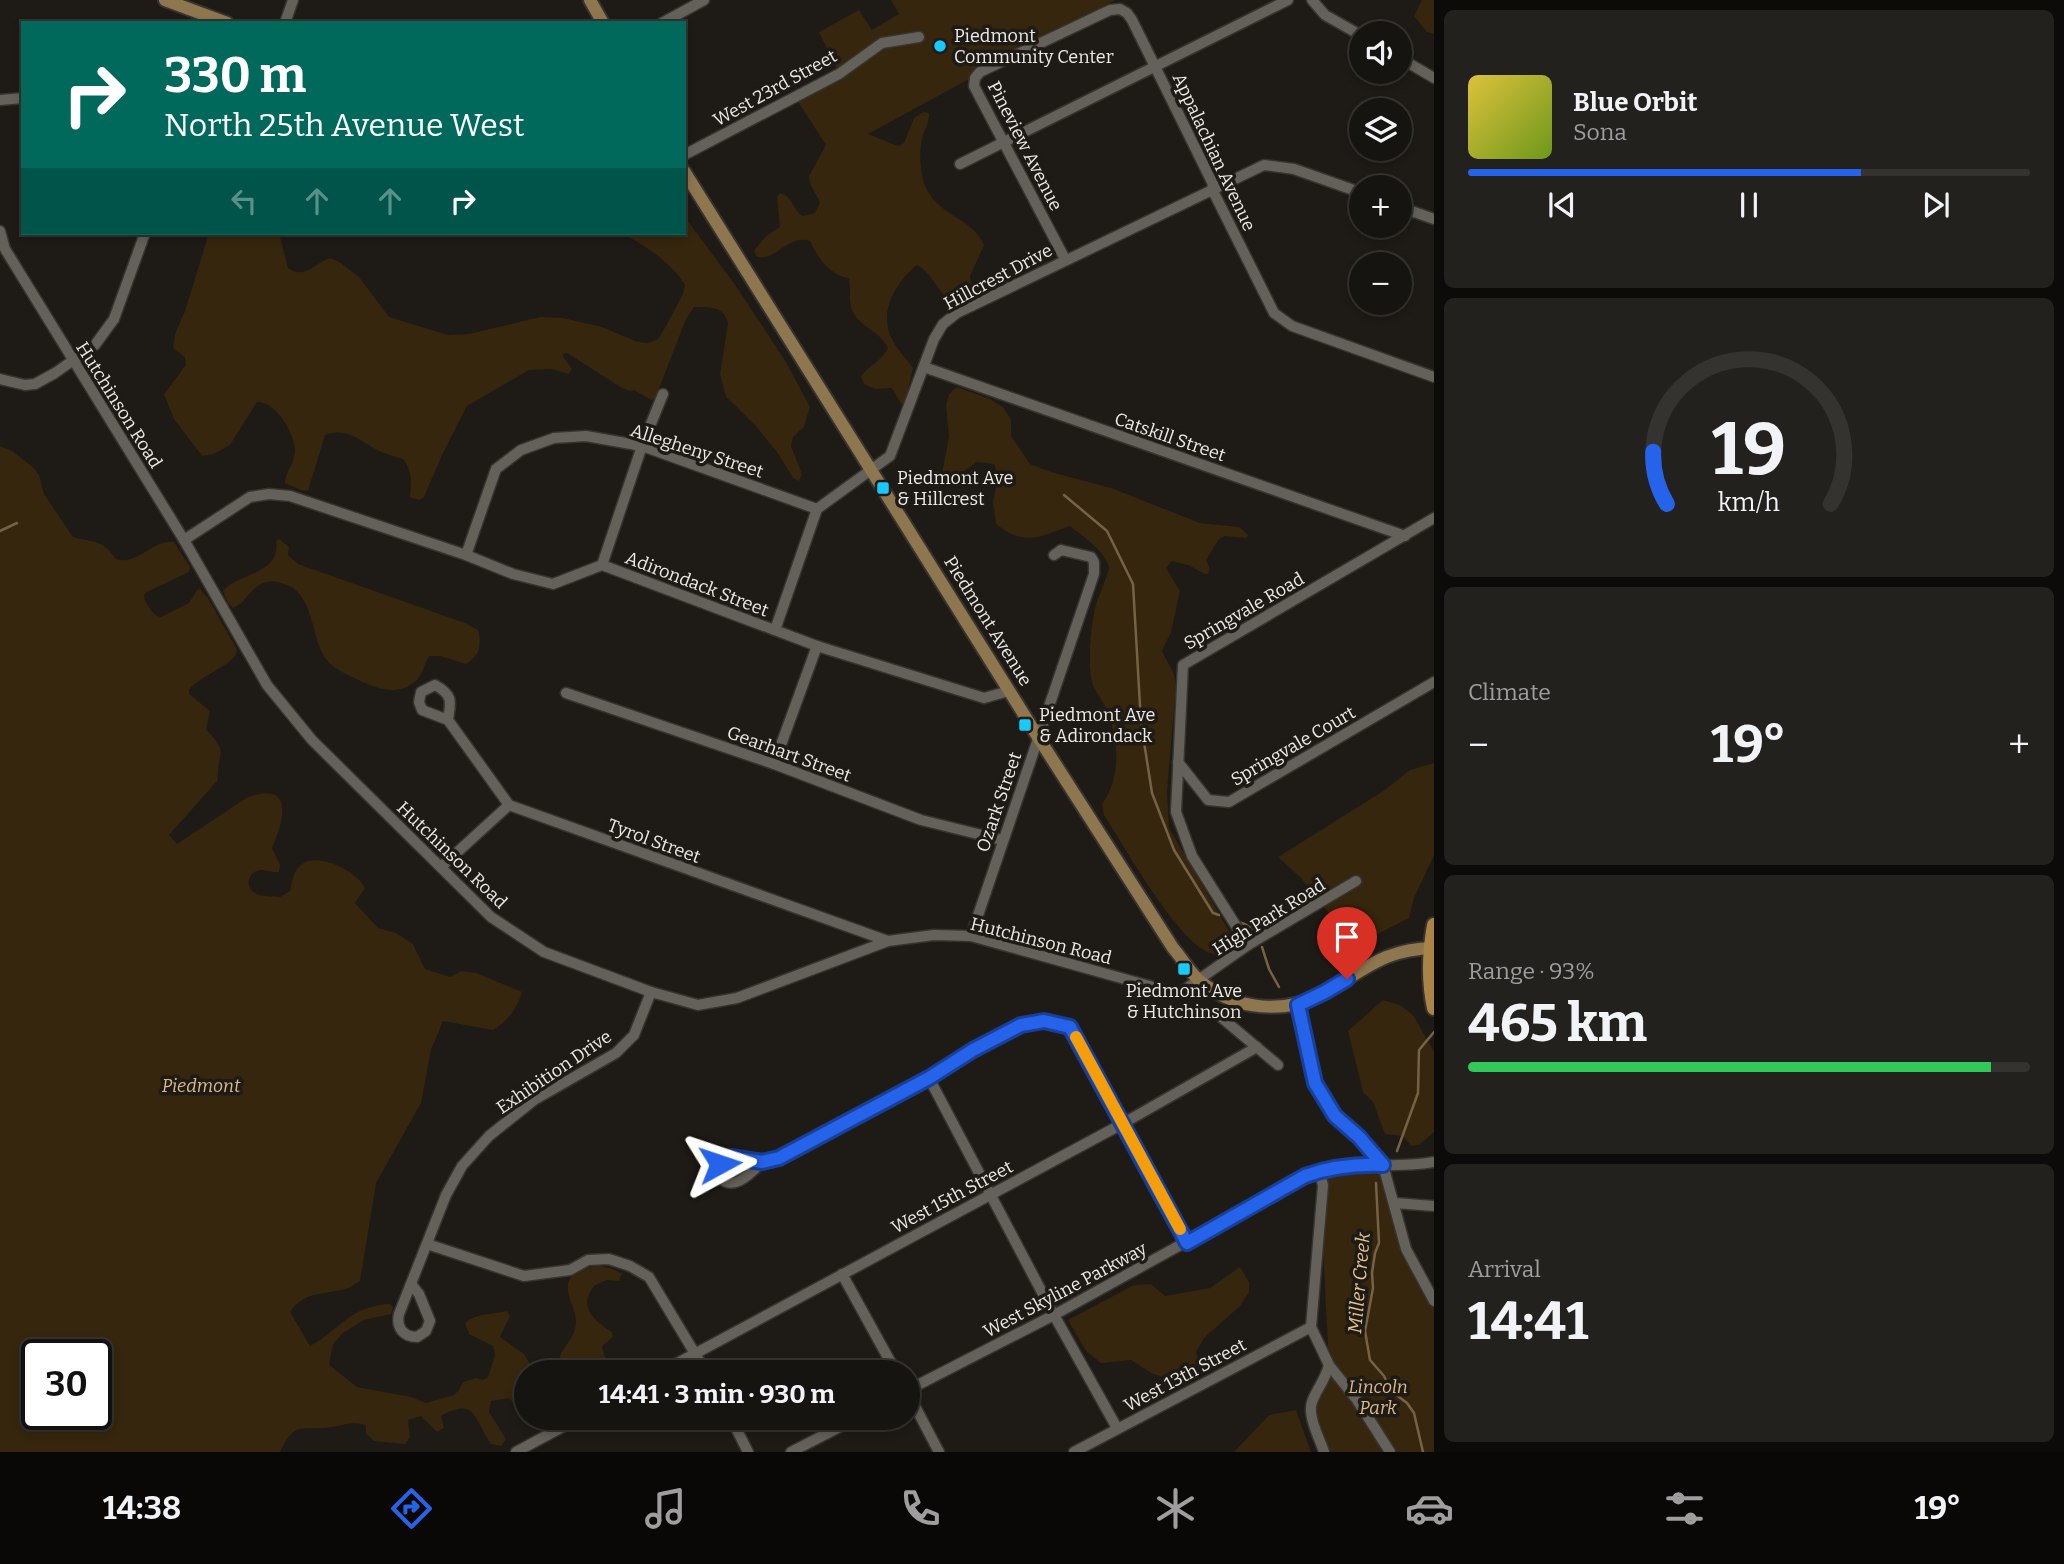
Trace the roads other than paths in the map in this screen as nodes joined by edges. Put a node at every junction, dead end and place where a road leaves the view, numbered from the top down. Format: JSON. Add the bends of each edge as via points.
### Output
{"nodes":[{"id":1,"x":165,"y":0,"type":"edge"},
{"id":2,"x":293,"y":0,"type":"edge"},
{"id":3,"x":590,"y":0,"type":"edge"},
{"id":4,"x":704,"y":0,"type":"edge"},
{"id":5,"x":1288,"y":0,"type":"edge"},
{"id":6,"x":1312,"y":0,"type":"edge"},
{"id":7,"x":1120,"y":9,"type":"joint"},
{"id":8,"x":221,"y":21,"type":"edge"},
{"id":9,"x":286,"y":21,"type":"edge"},
{"id":10,"x":602,"y":21,"type":"edge"},
{"id":11,"x":666,"y":21,"type":"edge"},
{"id":12,"x":1349,"y":29,"type":"edge"},
{"id":13,"x":919,"y":37,"type":"dead end"},
{"id":14,"x":1412,"y":65,"type":"edge"},
{"id":15,"x":1156,"y":66,"type":"junction"},
{"id":16,"x":1434,"y":78,"type":"edge"},
{"id":17,"x":21,"y":98,"type":"edge"},
{"id":18,"x":0,"y":100,"type":"edge"},
{"id":19,"x":1002,"y":142,"type":"junction"},
{"id":20,"x":686,"y":154,"type":"edge"},
{"id":21,"x":960,"y":164,"type":"dead end"},
{"id":22,"x":686,"y":174,"type":"edge"},
{"id":23,"x":1349,"y":188,"type":"edge"},
{"id":24,"x":1212,"y":189,"type":"junction"},
{"id":25,"x":1412,"y":211,"type":"edge"},
{"id":26,"x":1434,"y":219,"type":"edge"},
{"id":27,"x":0,"y":231,"type":"edge"},
{"id":28,"x":144,"y":235,"type":"edge"},
{"id":29,"x":1065,"y":259,"type":"junction"},
{"id":30,"x":72,"y":360,"type":"junction"},
{"id":31,"x":925,"y":367,"type":"junction"},
{"id":32,"x":1434,"y":377,"type":"edge"},
{"id":33,"x":0,"y":379,"type":"edge"},
{"id":34,"x":663,"y":394,"type":"dead end"},
{"id":35,"x":642,"y":446,"type":"junction"},
{"id":36,"x":872,"y":469,"type":"junction"},
{"id":37,"x":817,"y":509,"type":"junction"},
{"id":38,"x":1434,"y":518,"type":"edge"},
{"id":39,"x":1405,"y":536,"type":"junction"},
{"id":40,"x":184,"y":540,"type":"junction"},
{"id":41,"x":466,"y":555,"type":"junction"},
{"id":42,"x":1054,"y":555,"type":"dead end"},
{"id":43,"x":602,"y":565,"type":"junction"},
{"id":44,"x":775,"y":631,"type":"junction"},
{"id":45,"x":817,"y":646,"type":"junction"},
{"id":46,"x":1434,"y":682,"type":"edge"},
{"id":47,"x":1009,"y":691,"type":"junction"},
{"id":48,"x":566,"y":693,"type":"dead end"},
{"id":49,"x":448,"y":720,"type":"dead end"},
{"id":50,"x":1038,"y":737,"type":"junction"},
{"id":51,"x":1178,"y":762,"type":"junction"},
{"id":52,"x":774,"y":764,"type":"junction"},
{"id":53,"x":509,"y":805,"type":"junction"},
{"id":54,"x":1002,"y":840,"type":"junction"},
{"id":55,"x":441,"y":867,"type":"junction"},
{"id":56,"x":1356,"y":881,"type":"dead end"},
{"id":57,"x":1434,"y":925,"type":"edge"},
{"id":58,"x":971,"y":936,"type":"junction"},
{"id":59,"x":888,"y":941,"type":"junction"},
{"id":60,"x":1248,"y":946,"type":"junction"},
{"id":61,"x":1432,"y":948,"type":"edge"},
{"id":62,"x":1199,"y":980,"type":"junction"},
{"id":63,"x":651,"y":992,"type":"junction"},
{"id":64,"x":1298,"y":1005,"type":"junction"},
{"id":65,"x":1434,"y":1008,"type":"edge"},
{"id":66,"x":1216,"y":1013,"type":"dead end"},
{"id":67,"x":1257,"y":1047,"type":"junction"},
{"id":68,"x":1278,"y":1065,"type":"dead end"},
{"id":69,"x":929,"y":1078,"type":"junction"},
{"id":70,"x":1122,"y":1124,"type":"junction"},
{"id":71,"x":762,"y":1162,"type":"dead end"},
{"id":72,"x":1434,"y":1162,"type":"edge"},
{"id":73,"x":1383,"y":1165,"type":"junction"},
{"id":74,"x":1319,"y":1171,"type":"junction"},
{"id":75,"x":991,"y":1194,"type":"junction"},
{"id":76,"x":1395,"y":1203,"type":"junction"},
{"id":77,"x":1434,"y":1206,"type":"edge"},
{"id":78,"x":1187,"y":1243,"type":"junction"},
{"id":79,"x":427,"y":1244,"type":"junction"},
{"id":80,"x":842,"y":1274,"type":"junction"},
{"id":81,"x":412,"y":1285,"type":"junction"},
{"id":82,"x":1434,"y":1301,"type":"edge"},
{"id":83,"x":1054,"y":1315,"type":"junction"},
{"id":84,"x":1311,"y":1327,"type":"junction"},
{"id":85,"x":696,"y":1353,"type":"junction"},
{"id":86,"x":683,"y":1360,"type":"edge"},
{"id":87,"x":700,"y":1360,"type":"edge"},
{"id":88,"x":889,"y":1360,"type":"edge"},
{"id":89,"x":1329,"y":1365,"type":"junction"},
{"id":90,"x":920,"y":1386,"type":"edge"},
{"id":91,"x":920,"y":1415,"type":"edge"},
{"id":92,"x":1117,"y":1429,"type":"junction"},
{"id":93,"x":557,"y":1430,"type":"edge"},
{"id":94,"x":737,"y":1430,"type":"edge"},
{"id":95,"x":833,"y":1430,"type":"edge"},
{"id":96,"x":516,"y":1452,"type":"edge"},
{"id":97,"x":748,"y":1452,"type":"edge"},
{"id":98,"x":791,"y":1452,"type":"edge"},
{"id":99,"x":939,"y":1452,"type":"edge"},
{"id":100,"x":1074,"y":1452,"type":"edge"},
{"id":101,"x":1324,"y":1452,"type":"edge"},
{"id":102,"x":1390,"y":1452,"type":"edge"}],
"edges":[{"from":1,"to":8,"type":"main road"},
{"from":2,"to":9,"type":"street"},
{"from":3,"to":10,"type":"main road"},
{"from":4,"to":11,"type":"street"},
{"from":5,"to":15,"type":"street"},
{"from":6,"to":12,"type":"street","via":[[1325,15]]},
{"from":7,"to":15,"type":"street","name":"Appalachian Avenue","via":[[1132,20]]},
{"from":7,"to":19,"type":"street","name":"Pineview Avenue","via":[[980,72],[974,86]]},
{"from":13,"to":20,"type":"street","name":"West 23rd Street","via":[[882,43],[839,74]]},
{"from":14,"to":16,"type":"street"},
{"from":15,"to":19,"type":"street"},
{"from":15,"to":24,"type":"street","name":"Appalachian Avenue"},
{"from":17,"to":18,"type":"street"},
{"from":19,"to":21,"type":"street"},
{"from":19,"to":29,"type":"street","name":"Pineview Avenue"},
{"from":22,"to":36,"type":"main road","name":"Piedmont Avenue"},
{"from":23,"to":24,"type":"street","name":"Hillcrest Drive","via":[[1272,165],[1254,168]]},
{"from":24,"to":29,"type":"street","name":"Hillcrest Drive"},
{"from":24,"to":32,"type":"street","name":"Appalachian Avenue","via":[[1274,313],[1292,326]]},
{"from":25,"to":26,"type":"street"},
{"from":27,"to":30,"type":"street","name":"Hutchinson Road","via":[[5,249]]},
{"from":28,"to":30,"type":"street","via":[[114,319],[95,345]]},
{"from":29,"to":31,"type":"street","name":"Hillcrest Drive","via":[[957,313],[934,339]]},
{"from":30,"to":33,"type":"street","via":[[35,384]]},
{"from":30,"to":40,"type":"street","name":"Hutchinson Road"},
{"from":31,"to":36,"type":"street","name":"Hillcrest Drive","via":[[890,456]]},
{"from":31,"to":39,"type":"street","name":"Catskill Street"},
{"from":34,"to":35,"type":"street"},
{"from":35,"to":37,"type":"street","name":"Allegheny Street"},
{"from":35,"to":41,"type":"street","name":"Allegheny Street","via":[[586,436],[554,438],[521,450],[496,469]]},
{"from":35,"to":43,"type":"street"},
{"from":36,"to":37,"type":"street","name":"Hillcrest Drive"},
{"from":36,"to":47,"type":"main road","name":"Piedmont Avenue"},
{"from":37,"to":44,"type":"street"},
{"from":38,"to":39,"type":"street","name":"Springvale Road"},
{"from":39,"to":51,"type":"street","name":"Springvale Road","via":[[1183,665]]},
{"from":40,"to":41,"type":"street","name":"Adirondack Street","via":[[250,497],[270,494],[290,496]]},
{"from":40,"to":55,"type":"street","name":"Hutchinson Road","via":[[267,685],[312,740]]},
{"from":41,"to":43,"type":"street","name":"Adirondack Street","via":[[553,584]]},
{"from":42,"to":50,"type":"street","name":"Ozark Street","via":[[1061,550],[1091,557],[1094,573]]},
{"from":43,"to":44,"type":"street","name":"Adirondack Street"},
{"from":44,"to":45,"type":"street","name":"Adirondack Street"},
{"from":45,"to":47,"type":"street","name":"Adirondack Street","via":[[984,698]]},
{"from":45,"to":52,"type":"street"},
{"from":46,"to":51,"type":"street","name":"Springvale Court","via":[[1229,802],[1208,800]]},
{"from":47,"to":50,"type":"main road","name":"Piedmont Avenue"},
{"from":48,"to":52,"type":"street","name":"Gearhart Street"},
{"from":49,"to":53,"type":"street"},
{"from":50,"to":54,"type":"street","name":"Ozark Street"},
{"from":50,"to":62,"type":"main road","name":"Piedmont Avenue","via":[[1173,948]]},
{"from":51,"to":60,"type":"street","name":"Springvale Road","via":[[1176,812],[1192,856]]},
{"from":52,"to":54,"type":"street","name":"Gearhart Street","via":[[921,820]]},
{"from":53,"to":55,"type":"street"},
{"from":53,"to":59,"type":"street","name":"Tyrol Street"},
{"from":54,"to":58,"type":"street","name":"Ozark Street"},
{"from":55,"to":63,"type":"street","name":"Hutchinson Road","via":[[491,917],[544,952]]},
{"from":56,"to":60,"type":"street","name":"High Park Road"},
{"from":57,"to":61,"type":"highway"},
{"from":58,"to":59,"type":"street","name":"Hutchinson Road"},
{"from":58,"to":62,"type":"street","name":"Hutchinson Road","via":[[1171,992],[1181,992]]},
{"from":59,"to":63,"type":"street","name":"Hutchinson Road","via":[[737,998],[698,1005]]},
{"from":60,"to":62,"type":"street","name":"High Park Road"},
{"from":61,"to":64,"type":"main road","name":"Piedmont Avenue","via":[[1380,959]]},
{"from":61,"to":65,"type":"highway"},
{"from":62,"to":64,"type":"main road","name":"Piedmont Avenue","via":[[1237,1002]]},
{"from":63,"to":79,"type":"street","name":"Exhibition Drive","via":[[634,1035],[616,1052],[534,1100],[489,1136],[462,1166]]},
{"from":64,"to":73,"type":"street","via":[[1315,1083],[1335,1116]]},
{"from":66,"to":67,"type":"street"},
{"from":67,"to":68,"type":"street"},
{"from":67,"to":70,"type":"street","name":"West 15th Street"},
{"from":69,"to":70,"type":"street","via":[[1021,1025],[1044,1021],[1070,1027]]},
{"from":69,"to":71,"type":"street","via":[[779,1158]]},
{"from":69,"to":75,"type":"street"},
{"from":70,"to":75,"type":"street","name":"West 15th Street"},
{"from":70,"to":78,"type":"street"},
{"from":72,"to":73,"type":"street","name":"West Skyline Parkway"},
{"from":73,"to":74,"type":"street","name":"West Skyline Parkway","via":[[1356,1164]]},
{"from":73,"to":76,"type":"street"},
{"from":74,"to":78,"type":"street","name":"West Skyline Parkway"},
{"from":74,"to":84,"type":"street","via":[[1322,1185]]},
{"from":75,"to":80,"type":"street","name":"West 15th Street"},
{"from":75,"to":83,"type":"street"},
{"from":76,"to":77,"type":"street"},
{"from":76,"to":82,"type":"street","via":[[1406,1249]]},
{"from":78,"to":83,"type":"street","name":"West Skyline Parkway"},
{"from":79,"to":81,"type":"street","name":"Exhibition Drive"},
{"from":79,"to":85,"type":"street","via":[[524,1276],[570,1270],[588,1260],[609,1259],[630,1266],[649,1278]]},
{"from":80,"to":85,"type":"street","name":"West 15th Street"},
{"from":80,"to":88,"type":"street"},
{"from":81,"to":81,"type":"street","name":"Exhibition Drive","via":[[397,1321],[412,1337],[422,1335],[430,1321]]},
{"from":83,"to":90,"type":"street","name":"West Skyline Parkway"},
{"from":83,"to":92,"type":"street"},
{"from":84,"to":89,"type":"street"},
{"from":84,"to":92,"type":"street","name":"West 13th Street"},
{"from":85,"to":86,"type":"street","name":"West 15th Street"},
{"from":85,"to":87,"type":"street"},
{"from":89,"to":101,"type":"street","via":[[1311,1404]]},
{"from":89,"to":102,"type":"street"},
{"from":91,"to":99,"type":"street"},
{"from":92,"to":100,"type":"street","name":"West 13th Street"},
{"from":93,"to":96,"type":"street"},
{"from":94,"to":97,"type":"street"},
{"from":95,"to":98,"type":"street"}]}
